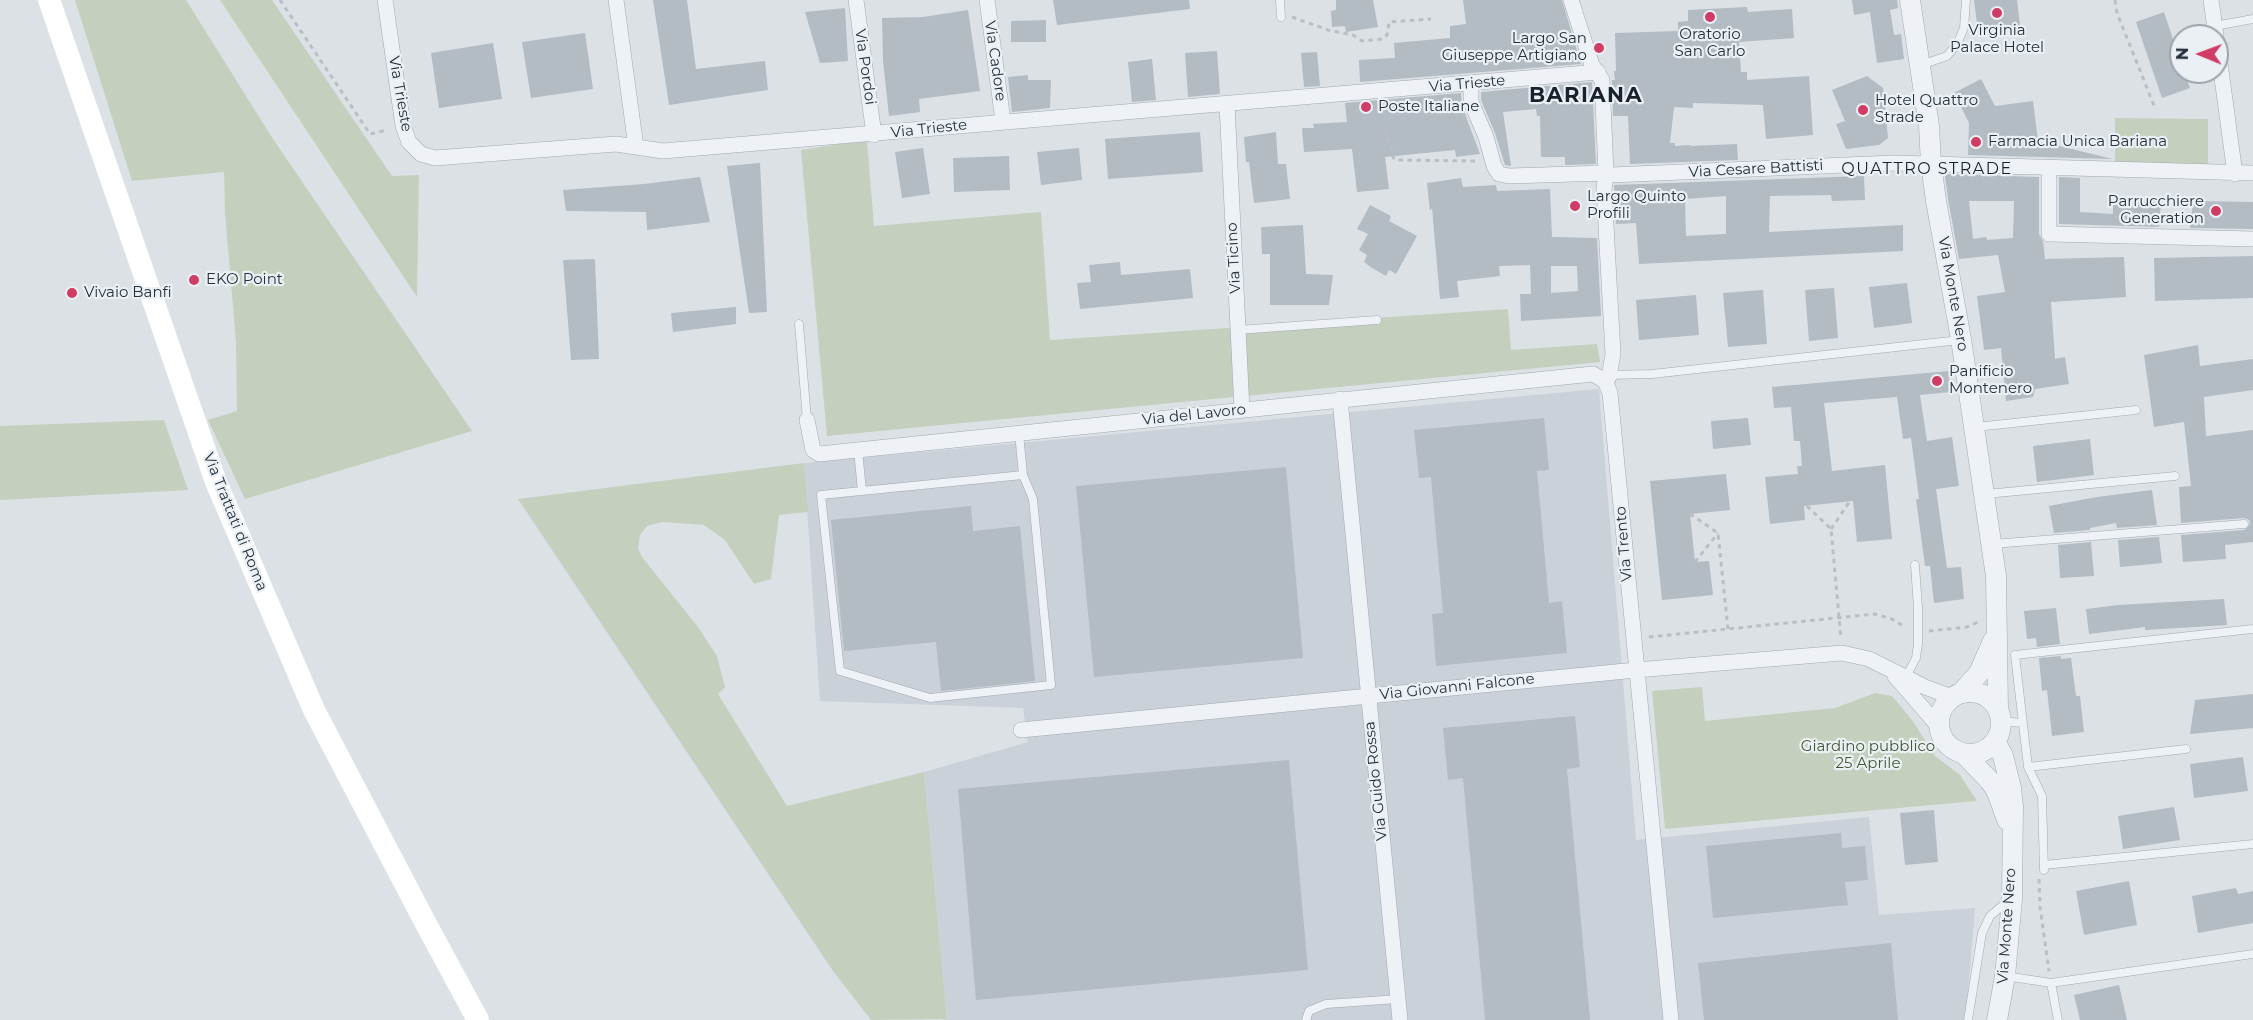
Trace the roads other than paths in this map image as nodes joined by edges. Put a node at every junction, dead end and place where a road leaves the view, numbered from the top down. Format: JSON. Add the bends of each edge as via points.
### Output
{"nodes":[{"id":1,"x":49,"y":0,"type":"edge"},
{"id":2,"x":385,"y":0,"type":"edge"},
{"id":3,"x":616,"y":0,"type":"edge"},
{"id":4,"x":856,"y":0,"type":"edge"},
{"id":5,"x":987,"y":0,"type":"edge"},
{"id":6,"x":1280,"y":0,"type":"edge"},
{"id":7,"x":1571,"y":0,"type":"edge"},
{"id":8,"x":1910,"y":0,"type":"edge"},
{"id":9,"x":1966,"y":0,"type":"edge"},
{"id":10,"x":2211,"y":0,"type":"edge"},
{"id":11,"x":1281,"y":17,"type":"road end"},
{"id":12,"x":2253,"y":19,"type":"edge"},
{"id":13,"x":2215,"y":24,"type":"edge"},
{"id":14,"x":2229,"y":29,"type":"edge"},
{"id":15,"x":1920,"y":65,"type":"junction"},
{"id":16,"x":1598,"y":72,"type":"junction"},
{"id":17,"x":1471,"y":84,"type":"junction"},
{"id":18,"x":2223,"y":84,"type":"edge"},
{"id":19,"x":1227,"y":105,"type":"junction"},
{"id":20,"x":1003,"y":121,"type":"junction"},
{"id":21,"x":874,"y":135,"type":"junction"},
{"id":22,"x":636,"y":147,"type":"junction"},
{"id":23,"x":1931,"y":164,"type":"junction"},
{"id":24,"x":2049,"y":168,"type":"junction"},
{"id":25,"x":1606,"y":173,"type":"junction"},
{"id":26,"x":2253,"y":173,"type":"edge"},
{"id":27,"x":2235,"y":174,"type":"junction"},
{"id":28,"x":2253,"y":239,"type":"edge"},
{"id":29,"x":1377,"y":320,"type":"dead end"},
{"id":30,"x":799,"y":324,"type":"dead end"},
{"id":31,"x":1238,"y":330,"type":"junction"},
{"id":32,"x":1961,"y":339,"type":"junction"},
{"id":33,"x":1607,"y":378,"type":"junction"},
{"id":34,"x":1340,"y":399,"type":"junction"},
{"id":35,"x":1242,"y":410,"type":"junction"},
{"id":36,"x":2136,"y":410,"type":"dead end"},
{"id":37,"x":807,"y":420,"type":"joint"},
{"id":38,"x":1975,"y":427,"type":"junction"},
{"id":39,"x":1019,"y":433,"type":"junction"},
{"id":40,"x":858,"y":450,"type":"junction"},
{"id":41,"x":1023,"y":475,"type":"junction"},
{"id":42,"x":2175,"y":476,"type":"dead end"},
{"id":43,"x":862,"y":491,"type":"junction"},
{"id":44,"x":1984,"y":495,"type":"junction"},
{"id":45,"x":2244,"y":524,"type":"dead end"},
{"id":46,"x":1991,"y":545,"type":"junction"},
{"id":47,"x":1915,"y":565,"type":"dead end"},
{"id":48,"x":1989,"y":620,"type":"junction"},
{"id":49,"x":2253,"y":629,"type":"edge"},
{"id":50,"x":1636,"y":670,"type":"junction"},
{"id":51,"x":1889,"y":670,"type":"junction"},
{"id":52,"x":1906,"y":677,"type":"junction"},
{"id":53,"x":1957,"y":695,"type":"junction"},
{"id":54,"x":1368,"y":696,"type":"junction"},
{"id":55,"x":2000,"y":716,"type":"junction"},
{"id":56,"x":2022,"y":723,"type":"junction"},
{"id":57,"x":1939,"y":727,"type":"junction"},
{"id":58,"x":1021,"y":730,"type":"dead end"},
{"id":59,"x":1995,"y":741,"type":"junction"},
{"id":60,"x":2186,"y":749,"type":"dead end"},
{"id":61,"x":1964,"y":753,"type":"junction"},
{"id":62,"x":2028,"y":767,"type":"junction"},
{"id":63,"x":2011,"y":831,"type":"junction"},
{"id":64,"x":2253,"y":844,"type":"edge"},
{"id":65,"x":2012,"y":899,"type":"junction"},
{"id":66,"x":2253,"y":954,"type":"edge"},
{"id":67,"x":2005,"y":976,"type":"junction"},
{"id":68,"x":2051,"y":983,"type":"junction"},
{"id":69,"x":1398,"y":999,"type":"junction"},
{"id":70,"x":478,"y":1020,"type":"edge"},
{"id":71,"x":1306,"y":1020,"type":"edge"},
{"id":72,"x":1400,"y":1020,"type":"edge"},
{"id":73,"x":1671,"y":1020,"type":"edge"},
{"id":74,"x":1968,"y":1020,"type":"edge"},
{"id":75,"x":1997,"y":1020,"type":"edge"},
{"id":76,"x":2058,"y":1020,"type":"edge"}],
"edges":[{"from":1,"to":70,"type":"main road","name":"Via Trattati di Roma","via":[[216,482],[314,710]]},
{"from":2,"to":22,"type":"street","name":"Via Trieste","via":[[403,126],[409,142],[420,154],[435,158],[593,145]]},
{"from":3,"to":22,"type":"street"},
{"from":4,"to":21,"type":"street","name":"Via Pordoi"},
{"from":5,"to":20,"type":"street","name":"Via Cadore"},
{"from":6,"to":11,"type":"lane"},
{"from":7,"to":16,"type":"street","name":"Via Trento","via":[[1592,65]]},
{"from":8,"to":15,"type":"street","name":"Via Monte Nero"},
{"from":9,"to":15,"type":"lane","via":[[1964,28],[1957,44],[1947,56]]},
{"from":10,"to":13,"type":"street"},
{"from":12,"to":14,"type":"lane"},
{"from":15,"to":23,"type":"street","name":"Via Monte Nero"},
{"from":16,"to":17,"type":"street","name":"Via Trieste"},
{"from":16,"to":25,"type":"street","name":"Via Trento","via":[[1602,80]]},
{"from":17,"to":19,"type":"street","name":"Via Trieste"},
{"from":17,"to":25,"type":"street","name":"Via Cesare Battisti","via":[[1471,102],[1496,170],[1503,176]]},
{"from":18,"to":27,"type":"street"},
{"from":19,"to":20,"type":"street","name":"Via Trieste"},
{"from":19,"to":31,"type":"street","name":"Via Ticino"},
{"from":20,"to":21,"type":"street","name":"Via Trieste"},
{"from":21,"to":22,"type":"street","name":"Via Trieste","via":[[663,151]]},
{"from":23,"to":24,"type":"street","name":"Via Cesare Battisti"},
{"from":23,"to":25,"type":"street","name":"Via Cesare Battisti","via":[[1611,176]]},
{"from":23,"to":32,"type":"street","name":"Via Monte Nero"},
{"from":24,"to":27,"type":"street","name":"Via Cesare Battisti"},
{"from":24,"to":28,"type":"street","via":[[2049,234]]},
{"from":25,"to":33,"type":"street","name":"Via Trento","via":[[1613,354]]},
{"from":26,"to":27,"type":"street","name":"Via Cesare Battisti"},
{"from":29,"to":31,"type":"lane"},
{"from":30,"to":37,"type":"lane"},
{"from":31,"to":35,"type":"street","name":"Via Ticino"},
{"from":32,"to":33,"type":"lane"},
{"from":32,"to":38,"type":"street","name":"Via Monte Nero"},
{"from":33,"to":34,"type":"street","name":"Via del Lavoro","via":[[1593,374]]},
{"from":33,"to":50,"type":"street","name":"Via Trento"},
{"from":34,"to":35,"type":"street","name":"Via del Lavoro"},
{"from":34,"to":54,"type":"street","name":"Via Guido Rossa"},
{"from":35,"to":39,"type":"street","name":"Via del Lavoro"},
{"from":36,"to":38,"type":"lane"},
{"from":37,"to":40,"type":"street","name":"Via del Lavoro","via":[[813,450]]},
{"from":38,"to":44,"type":"street","name":"Via Monte Nero"},
{"from":39,"to":40,"type":"street","name":"Via del Lavoro"},
{"from":39,"to":41,"type":"lane"},
{"from":40,"to":43,"type":"lane"},
{"from":41,"to":43,"type":"lane"},
{"from":41,"to":43,"type":"lane","via":[[1033,499],[1051,685],[941,697],[930,698],[840,671],[821,495]]},
{"from":42,"to":44,"type":"lane"},
{"from":44,"to":46,"type":"street","name":"Via Monte Nero"},
{"from":45,"to":46,"type":"lane"},
{"from":46,"to":48,"type":"street","name":"Via Monte Nero","via":[[1997,598]]},
{"from":47,"to":52,"type":"lane","via":[[1916,658]]},
{"from":48,"to":53,"type":"street","name":"Via Monte Nero","via":[[1991,648],[1979,673]]},
{"from":48,"to":55,"type":"street","name":"Via Monte Nero"},
{"from":49,"to":56,"type":"lane","via":[[2015,655]]},
{"from":50,"to":51,"type":"street","name":"Via Giovanni Falcone","via":[[1842,653],[1869,659]]},
{"from":50,"to":54,"type":"street","name":"Via Giovanni Falcone"},
{"from":50,"to":73,"type":"street","name":"Via Trento"},
{"from":51,"to":52,"type":"street","name":"Via Giovanni Falcone"},
{"from":51,"to":57,"type":"street","name":"Via Giovanni Falcone"},
{"from":52,"to":53,"type":"street","name":"Via Giovanni Falcone","via":[[1925,687]]},
{"from":53,"to":55,"type":"street","via":[[1983,694]]},
{"from":53,"to":57,"type":"street","via":[[1941,710]]},
{"from":54,"to":58,"type":"street","name":"Via Giovanni Falcone"},
{"from":54,"to":69,"type":"street","name":"Via Guido Rossa"},
{"from":55,"to":56,"type":"lane"},
{"from":55,"to":59,"type":"street","via":[[2000,732]]},
{"from":56,"to":62,"type":"lane"},
{"from":57,"to":61,"type":"street","via":[[1947,744]]},
{"from":59,"to":61,"type":"street","via":[[1981,752]]},
{"from":59,"to":63,"type":"street","name":"Via Monte Nero","via":[[2011,788]]},
{"from":60,"to":62,"type":"lane"},
{"from":61,"to":63,"type":"street","name":"Via Monte Nero","via":[[1993,786]]},
{"from":62,"to":64,"type":"lane","via":[[2042,796],[2044,868]]},
{"from":63,"to":65,"type":"street","name":"Via Monte Nero"},
{"from":65,"to":67,"type":"street","name":"Via Monte Nero"},
{"from":65,"to":74,"type":"lane","via":[[1990,916],[1982,933]]},
{"from":66,"to":68,"type":"lane"},
{"from":67,"to":68,"type":"lane"},
{"from":67,"to":75,"type":"street","name":"Via Monte Nero"},
{"from":68,"to":76,"type":"lane"},
{"from":69,"to":71,"type":"lane","via":[[1326,1004],[1309,1011]]},
{"from":69,"to":72,"type":"street","name":"Via Guido Rossa"}]}
